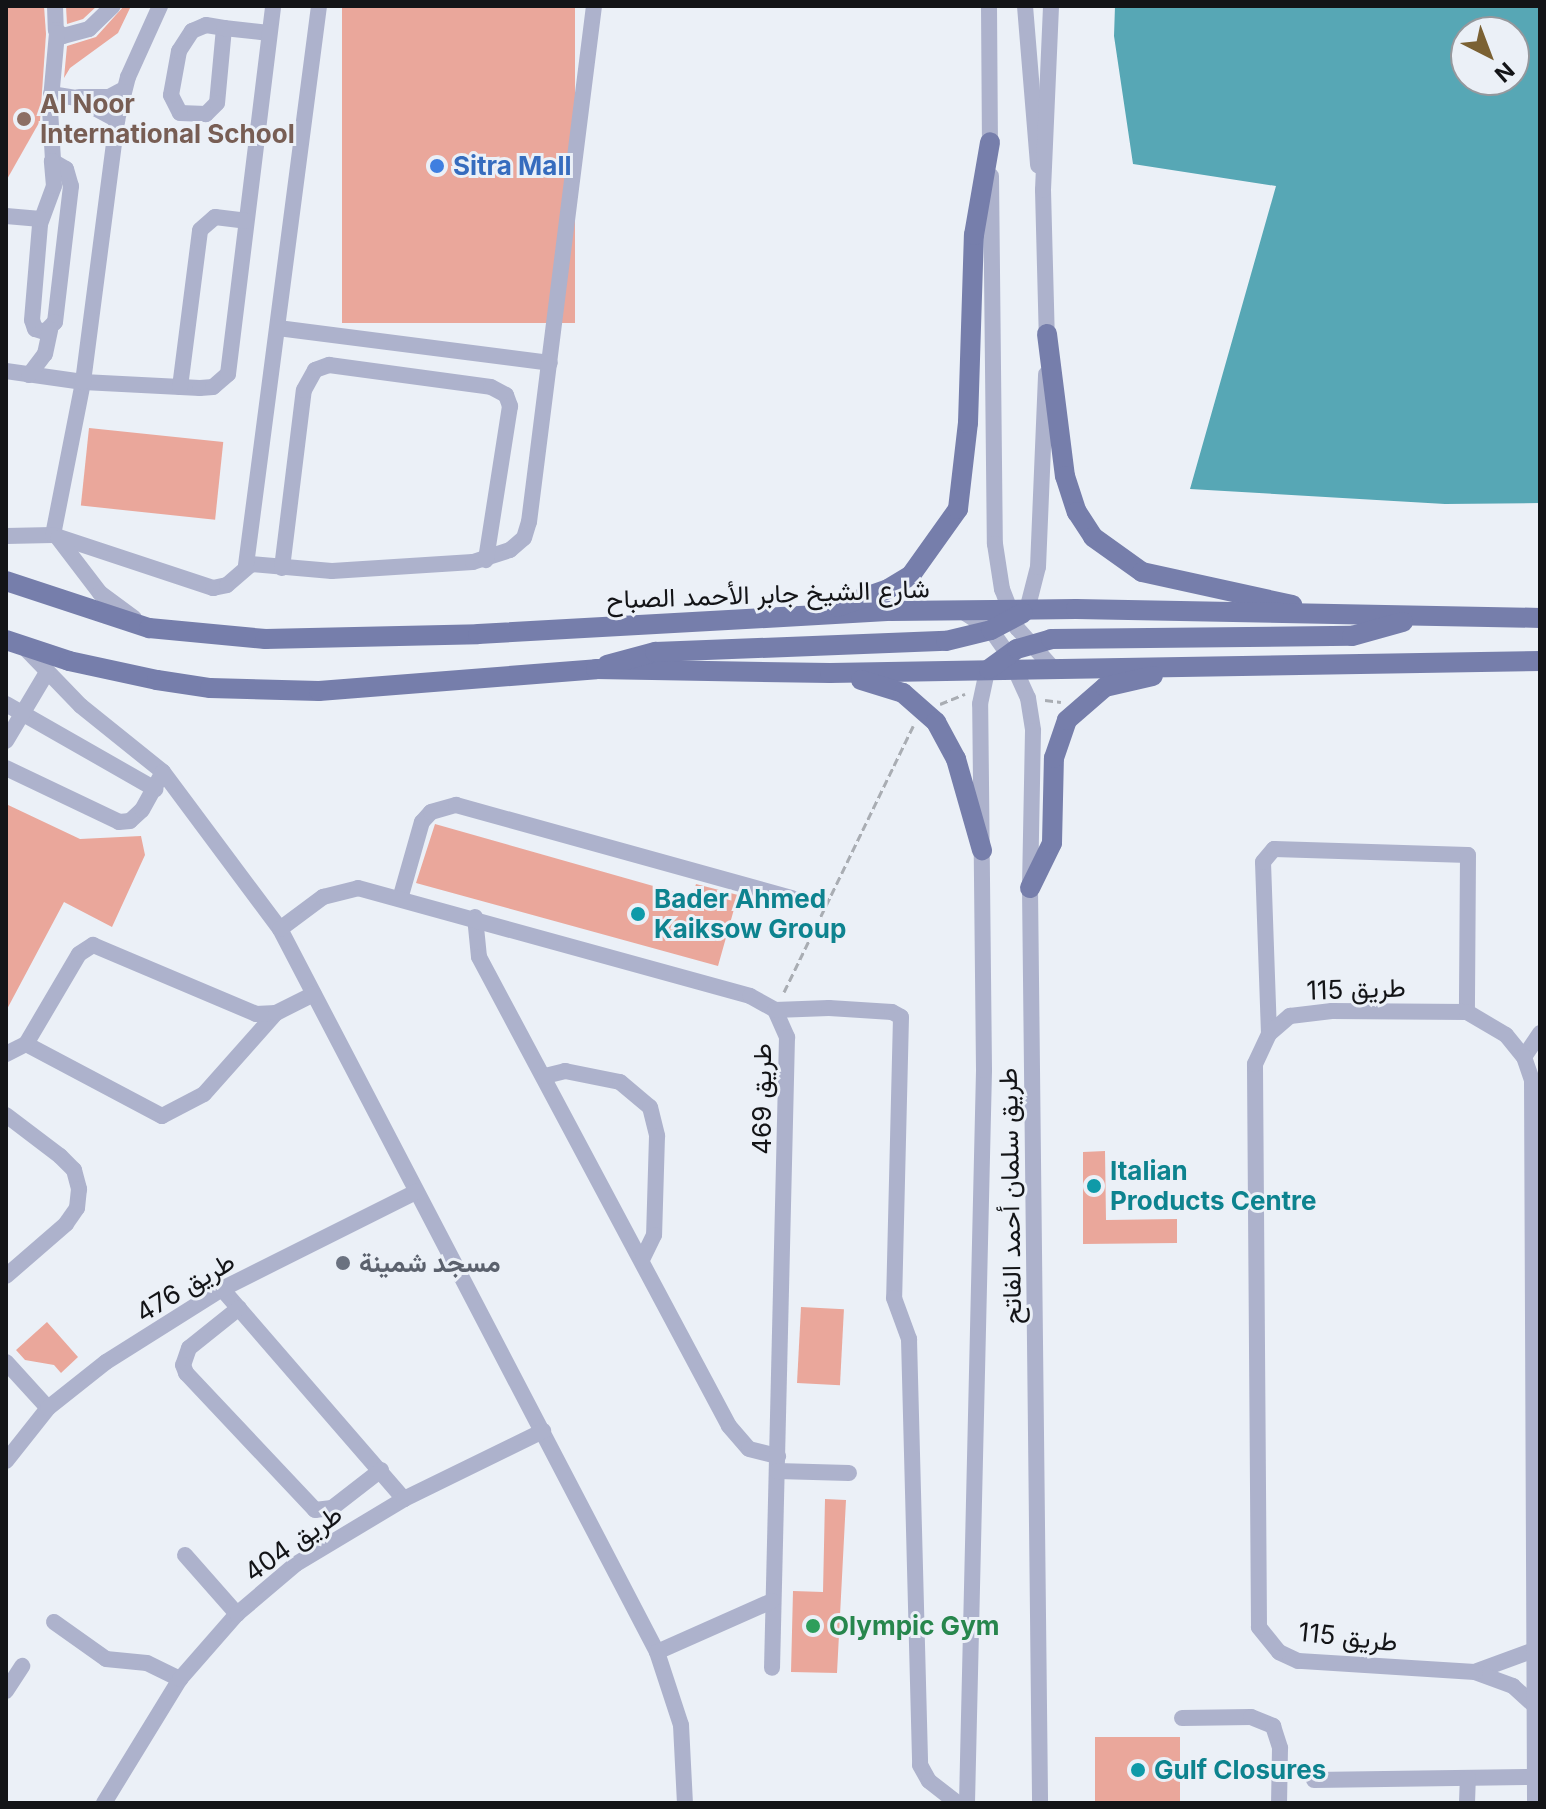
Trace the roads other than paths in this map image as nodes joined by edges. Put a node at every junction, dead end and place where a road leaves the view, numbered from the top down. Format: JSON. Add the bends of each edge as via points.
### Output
{"nodes":[{"id":1,"x":55,"y":6,"type":"edge"},
{"id":2,"x":113,"y":6,"type":"edge"},
{"id":3,"x":160,"y":6,"type":"edge"},
{"id":4,"x":273,"y":6,"type":"edge"},
{"id":5,"x":319,"y":6,"type":"edge"},
{"id":6,"x":594,"y":6,"type":"edge"},
{"id":7,"x":989,"y":6,"type":"edge"},
{"id":8,"x":1025,"y":6,"type":"edge"},
{"id":9,"x":1051,"y":6,"type":"edge"},
{"id":10,"x":224,"y":28,"type":"junction"},
{"id":11,"x":57,"y":33,"type":"junction"},
{"id":12,"x":269,"y":33,"type":"junction"},
{"id":13,"x":124,"y":89,"type":"junction"},
{"id":14,"x":51,"y":94,"type":"junction"},
{"id":15,"x":76,"y":98,"type":"junction"},
{"id":16,"x":117,"y":120,"type":"junction"},
{"id":17,"x":990,"y":142,"type":"junction"},
{"id":18,"x":53,"y":160,"type":"junction"},
{"id":19,"x":1043,"y":190,"type":"junction"},
{"id":20,"x":6,"y":216,"type":"edge"},
{"id":21,"x":41,"y":219,"type":"junction"},
{"id":22,"x":246,"y":221,"type":"junction"},
{"id":23,"x":278,"y":328,"type":"junction"},
{"id":24,"x":50,"y":330,"type":"junction"},
{"id":25,"x":1047,"y":334,"type":"junction"},
{"id":26,"x":550,"y":363,"type":"junction"},
{"id":27,"x":6,"y":371,"type":"edge"},
{"id":28,"x":29,"y":375,"type":"junction"},
{"id":29,"x":83,"y":382,"type":"junction"},
{"id":30,"x":180,"y":387,"type":"junction"},
{"id":31,"x":53,"y":535,"type":"junction"},
{"id":32,"x":6,"y":536,"type":"edge"},
{"id":33,"x":486,"y":560,"type":"junction"},
{"id":34,"x":246,"y":565,"type":"junction"},
{"id":35,"x":282,"y":568,"type":"junction"},
{"id":36,"x":6,"y":581,"type":"edge"},
{"id":37,"x":965,"y":613,"type":"junction"},
{"id":38,"x":1016,"y":614,"type":"junction"},
{"id":39,"x":1331,"y":614,"type":"junction"},
{"id":40,"x":811,"y":616,"type":"junction"},
{"id":41,"x":1414,"y":618,"type":"junction"},
{"id":42,"x":1540,"y":618,"type":"edge"},
{"id":43,"x":149,"y":628,"type":"junction"},
{"id":44,"x":991,"y":630,"type":"junction"},
{"id":45,"x":15,"y":643,"type":"edge"},
{"id":46,"x":1027,"y":645,"type":"junction"},
{"id":47,"x":1012,"y":660,"type":"junction"},
{"id":48,"x":1540,"y":661,"type":"edge"},
{"id":49,"x":1051,"y":666,"type":"junction"},
{"id":50,"x":1199,"y":668,"type":"junction"},
{"id":51,"x":596,"y":669,"type":"junction"},
{"id":52,"x":987,"y":671,"type":"junction"},
{"id":53,"x":830,"y":673,"type":"junction"},
{"id":54,"x":46,"y":674,"type":"junction"},
{"id":55,"x":6,"y":704,"type":"edge"},
{"id":56,"x":23,"y":714,"type":"junction"},
{"id":57,"x":6,"y":741,"type":"edge"},
{"id":58,"x":6,"y":768,"type":"edge"},
{"id":59,"x":163,"y":772,"type":"junction"},
{"id":60,"x":155,"y":789,"type":"junction"},
{"id":61,"x":982,"y":850,"type":"junction"},
{"id":62,"x":1030,"y":888,"type":"junction"},
{"id":63,"x":792,"y":898,"type":"dead end"},
{"id":64,"x":400,"y":899,"type":"junction"},
{"id":65,"x":475,"y":917,"type":"junction"},
{"id":66,"x":280,"y":929,"type":"junction"},
{"id":67,"x":314,"y":994,"type":"junction"},
{"id":68,"x":775,"y":1010,"type":"junction"},
{"id":69,"x":1467,"y":1012,"type":"junction"},
{"id":70,"x":276,"y":1013,"type":"junction"},
{"id":71,"x":1540,"y":1033,"type":"edge"},
{"id":72,"x":1269,"y":1034,"type":"junction"},
{"id":73,"x":26,"y":1044,"type":"junction"},
{"id":74,"x":6,"y":1054,"type":"edge"},
{"id":75,"x":1524,"y":1057,"type":"junction"},
{"id":76,"x":545,"y":1076,"type":"junction"},
{"id":77,"x":6,"y":1115,"type":"edge"},
{"id":78,"x":416,"y":1192,"type":"junction"},
{"id":79,"x":643,"y":1258,"type":"junction"},
{"id":80,"x":6,"y":1276,"type":"edge"},
{"id":81,"x":222,"y":1289,"type":"junction"},
{"id":82,"x":239,"y":1308,"type":"junction"},
{"id":83,"x":6,"y":1362,"type":"edge"},
{"id":84,"x":48,"y":1408,"type":"junction"},
{"id":85,"x":543,"y":1431,"type":"junction"},
{"id":86,"x":6,"y":1461,"type":"edge"},
{"id":87,"x":778,"y":1463,"type":"junction"},
{"id":88,"x":381,"y":1470,"type":"junction"},
{"id":89,"x":849,"y":1473,"type":"dead end"},
{"id":90,"x":404,"y":1499,"type":"junction"},
{"id":91,"x":185,"y":1555,"type":"dead end"},
{"id":92,"x":772,"y":1601,"type":"junction"},
{"id":93,"x":237,"y":1614,"type":"junction"},
{"id":94,"x":54,"y":1622,"type":"dead end"},
{"id":95,"x":1536,"y":1643,"type":"edge"},
{"id":96,"x":657,"y":1652,"type":"junction"},
{"id":97,"x":22,"y":1666,"type":"dead end"},
{"id":98,"x":772,"y":1668,"type":"dead end"},
{"id":99,"x":1475,"y":1672,"type":"junction"},
{"id":100,"x":180,"y":1679,"type":"junction"},
{"id":101,"x":6,"y":1691,"type":"edge"},
{"id":102,"x":1536,"y":1716,"type":"edge"},
{"id":103,"x":1182,"y":1718,"type":"dead end"},
{"id":104,"x":1534,"y":1777,"type":"junction"},
{"id":105,"x":1468,"y":1778,"type":"junction"},
{"id":106,"x":1314,"y":1780,"type":"dead end"},
{"id":107,"x":104,"y":1803,"type":"edge"},
{"id":108,"x":685,"y":1803,"type":"edge"},
{"id":109,"x":957,"y":1803,"type":"edge"},
{"id":110,"x":967,"y":1803,"type":"edge"},
{"id":111,"x":1040,"y":1803,"type":"edge"},
{"id":112,"x":1279,"y":1803,"type":"edge"},
{"id":113,"x":1467,"y":1803,"type":"edge"},
{"id":114,"x":1535,"y":1803,"type":"edge"}],
"edges":[{"from":1,"to":11,"type":"street"},
{"from":2,"to":11,"type":"street","via":[[89,29]]},
{"from":3,"to":13,"type":"street"},
{"from":4,"to":12,"type":"street"},
{"from":5,"to":23,"type":"street"},
{"from":6,"to":26,"type":"street"},
{"from":7,"to":17,"type":"street"},
{"from":8,"to":19,"type":"street","via":[[1031,130]]},
{"from":9,"to":19,"type":"street"},
{"from":10,"to":10,"type":"street","via":[[199,27],[184,39],[171,95],[180,113],[206,114],[217,103]]},
{"from":10,"to":12,"type":"street"},
{"from":11,"to":14,"type":"street"},
{"from":12,"to":22,"type":"street"},
{"from":13,"to":15,"type":"street","via":[[109,97]]},
{"from":13,"to":16,"type":"street"},
{"from":14,"to":15,"type":"street"},
{"from":14,"to":18,"type":"street"},
{"from":15,"to":16,"type":"street"},
{"from":16,"to":29,"type":"street"},
{"from":17,"to":38,"type":"street","via":[[993,513],[999,572]]},
{"from":17,"to":40,"type":"main road","via":[[974,235],[968,423],[958,509],[911,575],[888,589]]},
{"from":18,"to":21,"type":"street","via":[[53,192]]},
{"from":18,"to":24,"type":"street","via":[[66,169],[71,186],[56,318]]},
{"from":19,"to":25,"type":"street"},
{"from":20,"to":21,"type":"street"},
{"from":21,"to":24,"type":"street","via":[[32,320],[40,331]]},
{"from":22,"to":30,"type":"street","via":[[228,374],[213,387]]},
{"from":22,"to":30,"type":"street","via":[[215,217],[200,230]]},
{"from":23,"to":26,"type":"street"},
{"from":23,"to":34,"type":"street"},
{"from":24,"to":28,"type":"street","via":[[45,354]]},
{"from":25,"to":38,"type":"street","via":[[1038,567]]},
{"from":25,"to":39,"type":"main road","via":[[1065,476],[1077,512],[1093,537],[1142,572]]},
{"from":26,"to":33,"type":"street","via":[[524,538]]},
{"from":27,"to":28,"type":"street"},
{"from":28,"to":29,"type":"street"},
{"from":29,"to":30,"type":"street"},
{"from":29,"to":31,"type":"street"},
{"from":31,"to":32,"type":"street"},
{"from":31,"to":34,"type":"street","via":[[213,588],[227,585]]},
{"from":31,"to":43,"type":"street","via":[[100,593]]},
{"from":33,"to":35,"type":"street","via":[[332,571]]},
{"from":33,"to":35,"type":"street","via":[[509,412],[506,395],[491,387],[329,365],[315,370],[304,390]]},
{"from":34,"to":35,"type":"street"},
{"from":36,"to":43,"type":"main road","name":"شارع الشيخ جابر الأحمد الصباح"},
{"from":37,"to":38,"type":"main road","name":"شارع الشيخ جابر الأحمد الصباح"},
{"from":37,"to":40,"type":"main road","name":"شارع الشيخ جابر الأحمد الصباح"},
{"from":37,"to":44,"type":"street","name":"طريق سلمان أحمد الفاتح"},
{"from":38,"to":39,"type":"main road","name":"شارع الشيخ جابر الأحمد الصباح"},
{"from":38,"to":44,"type":"main road"},
{"from":38,"to":46,"type":"street"},
{"from":39,"to":41,"type":"main road","name":"شارع الشيخ جابر الأحمد الصباح"},
{"from":40,"to":43,"type":"main road","name":"شارع الشيخ جابر الأحمد الصباح","via":[[265,639]]},
{"from":41,"to":42,"type":"main road","name":"شارع الشيخ جابر الأحمد الصباح"},
{"from":41,"to":46,"type":"main road","via":[[1352,636],[1063,638]]},
{"from":44,"to":47,"type":"street","name":"طريق سلمان أحمد الفاتح"},
{"from":44,"to":51,"type":"main road","via":[[946,641],[655,652]]},
{"from":45,"to":51,"type":"main road","via":[[83,664],[210,688],[319,691]]},
{"from":45,"to":54,"type":"street"},
{"from":46,"to":47,"type":"main road"},
{"from":46,"to":49,"type":"street"},
{"from":47,"to":49,"type":"main road"},
{"from":47,"to":52,"type":"main road"},
{"from":47,"to":62,"type":"street","name":"طريق سلمان أحمد الفاتح","via":[[1028,698],[1033,731]]},
{"from":48,"to":50,"type":"main road"},
{"from":49,"to":50,"type":"main road"},
{"from":50,"to":62,"type":"main road","via":[[1117,683],[1075,709],[1054,758],[1052,843]]},
{"from":51,"to":53,"type":"main road"},
{"from":52,"to":53,"type":"main road"},
{"from":52,"to":61,"type":"street","name":"طريق سلمان أحمد الفاتح","via":[[980,695]]},
{"from":53,"to":61,"type":"main road","via":[[891,687],[927,712],[951,746]]},
{"from":54,"to":56,"type":"street"},
{"from":54,"to":59,"type":"street"},
{"from":55,"to":56,"type":"street"},
{"from":56,"to":57,"type":"street"},
{"from":56,"to":60,"type":"street"},
{"from":58,"to":60,"type":"street","via":[[119,822],[130,821]]},
{"from":59,"to":60,"type":"street"},
{"from":59,"to":66,"type":"street"},
{"from":61,"to":110,"type":"street","name":"طريق سلمان أحمد الفاتح","via":[[984,1070]]},
{"from":62,"to":111,"type":"street","name":"طريق سلمان أحمد الفاتح"},
{"from":63,"to":64,"type":"street","via":[[456,805],[431,812],[422,822]]},
{"from":64,"to":65,"type":"street","name":"طريق 469"},
{"from":64,"to":66,"type":"street","name":"طريق 469","via":[[358,888],[323,897]]},
{"from":65,"to":68,"type":"street","name":"طريق 469","via":[[750,996]]},
{"from":65,"to":76,"type":"street","via":[[479,957]]},
{"from":66,"to":67,"type":"street"},
{"from":67,"to":70,"type":"street"},
{"from":67,"to":78,"type":"street"},
{"from":68,"to":87,"type":"street","name":"طريق 469","via":[[787,1037]]},
{"from":68,"to":109,"type":"street","via":[[829,1008],[901,1017],[894,1298],[909,1339],[920,1765],[929,1781]]},
{"from":69,"to":72,"type":"street","name":"طريق 115","via":[[1290,1016]]},
{"from":69,"to":72,"type":"street","via":[[1468,855],[1274,849],[1263,862]]},
{"from":69,"to":75,"type":"street","via":[[1506,1035]]},
{"from":70,"to":73,"type":"street","via":[[204,1094],[162,1116]]},
{"from":70,"to":73,"type":"street","via":[[256,1014],[93,945],[79,954]]},
{"from":71,"to":75,"type":"street"},
{"from":72,"to":99,"type":"street","name":"طريق 115","via":[[1255,1064],[1259,1627],[1279,1652],[1298,1661]]},
{"from":73,"to":74,"type":"street"},
{"from":75,"to":95,"type":"street","via":[[1534,1098]]},
{"from":76,"to":79,"type":"street"},
{"from":76,"to":79,"type":"street","via":[[565,1071],[620,1082],[650,1107],[657,1136],[654,1235]]},
{"from":77,"to":80,"type":"street","via":[[74,1170],[79,1189],[77,1208],[66,1224]]},
{"from":78,"to":81,"type":"street","name":"طريق 476"},
{"from":78,"to":85,"type":"street"},
{"from":79,"to":87,"type":"street","via":[[734,1435]]},
{"from":81,"to":82,"type":"street"},
{"from":81,"to":84,"type":"street","name":"طريق 476","via":[[106,1362]]},
{"from":82,"to":88,"type":"street"},
{"from":82,"to":88,"type":"street","via":[[189,1348],[186,1373],[315,1510],[332,1508]]},
{"from":83,"to":84,"type":"street"},
{"from":84,"to":86,"type":"street","name":"طريق 476"},
{"from":85,"to":90,"type":"street","name":"طريق 404"},
{"from":85,"to":96,"type":"street"},
{"from":87,"to":89,"type":"street"},
{"from":87,"to":92,"type":"street","name":"طريق 469"},
{"from":88,"to":90,"type":"street"},
{"from":90,"to":93,"type":"street","name":"طريق 404","via":[[296,1564]]},
{"from":91,"to":93,"type":"street"},
{"from":92,"to":96,"type":"street"},
{"from":92,"to":98,"type":"street","name":"طريق 469"},
{"from":93,"to":100,"type":"street","name":"طريق 404"},
{"from":94,"to":100,"type":"street","via":[[106,1659],[147,1663]]},
{"from":95,"to":99,"type":"street","name":"طريق 115"},
{"from":95,"to":102,"type":"street"},
{"from":96,"to":108,"type":"street","via":[[681,1725]]},
{"from":97,"to":101,"type":"street"},
{"from":99,"to":102,"type":"street","name":"طريق 115","via":[[1513,1686]]},
{"from":100,"to":107,"type":"street","name":"طريق 404"},
{"from":102,"to":104,"type":"street"},
{"from":103,"to":112,"type":"street","via":[[1251,1717],[1273,1726],[1279,1736]]},
{"from":104,"to":105,"type":"street"},
{"from":104,"to":114,"type":"street"},
{"from":105,"to":106,"type":"street"},
{"from":105,"to":113,"type":"street"}]}
